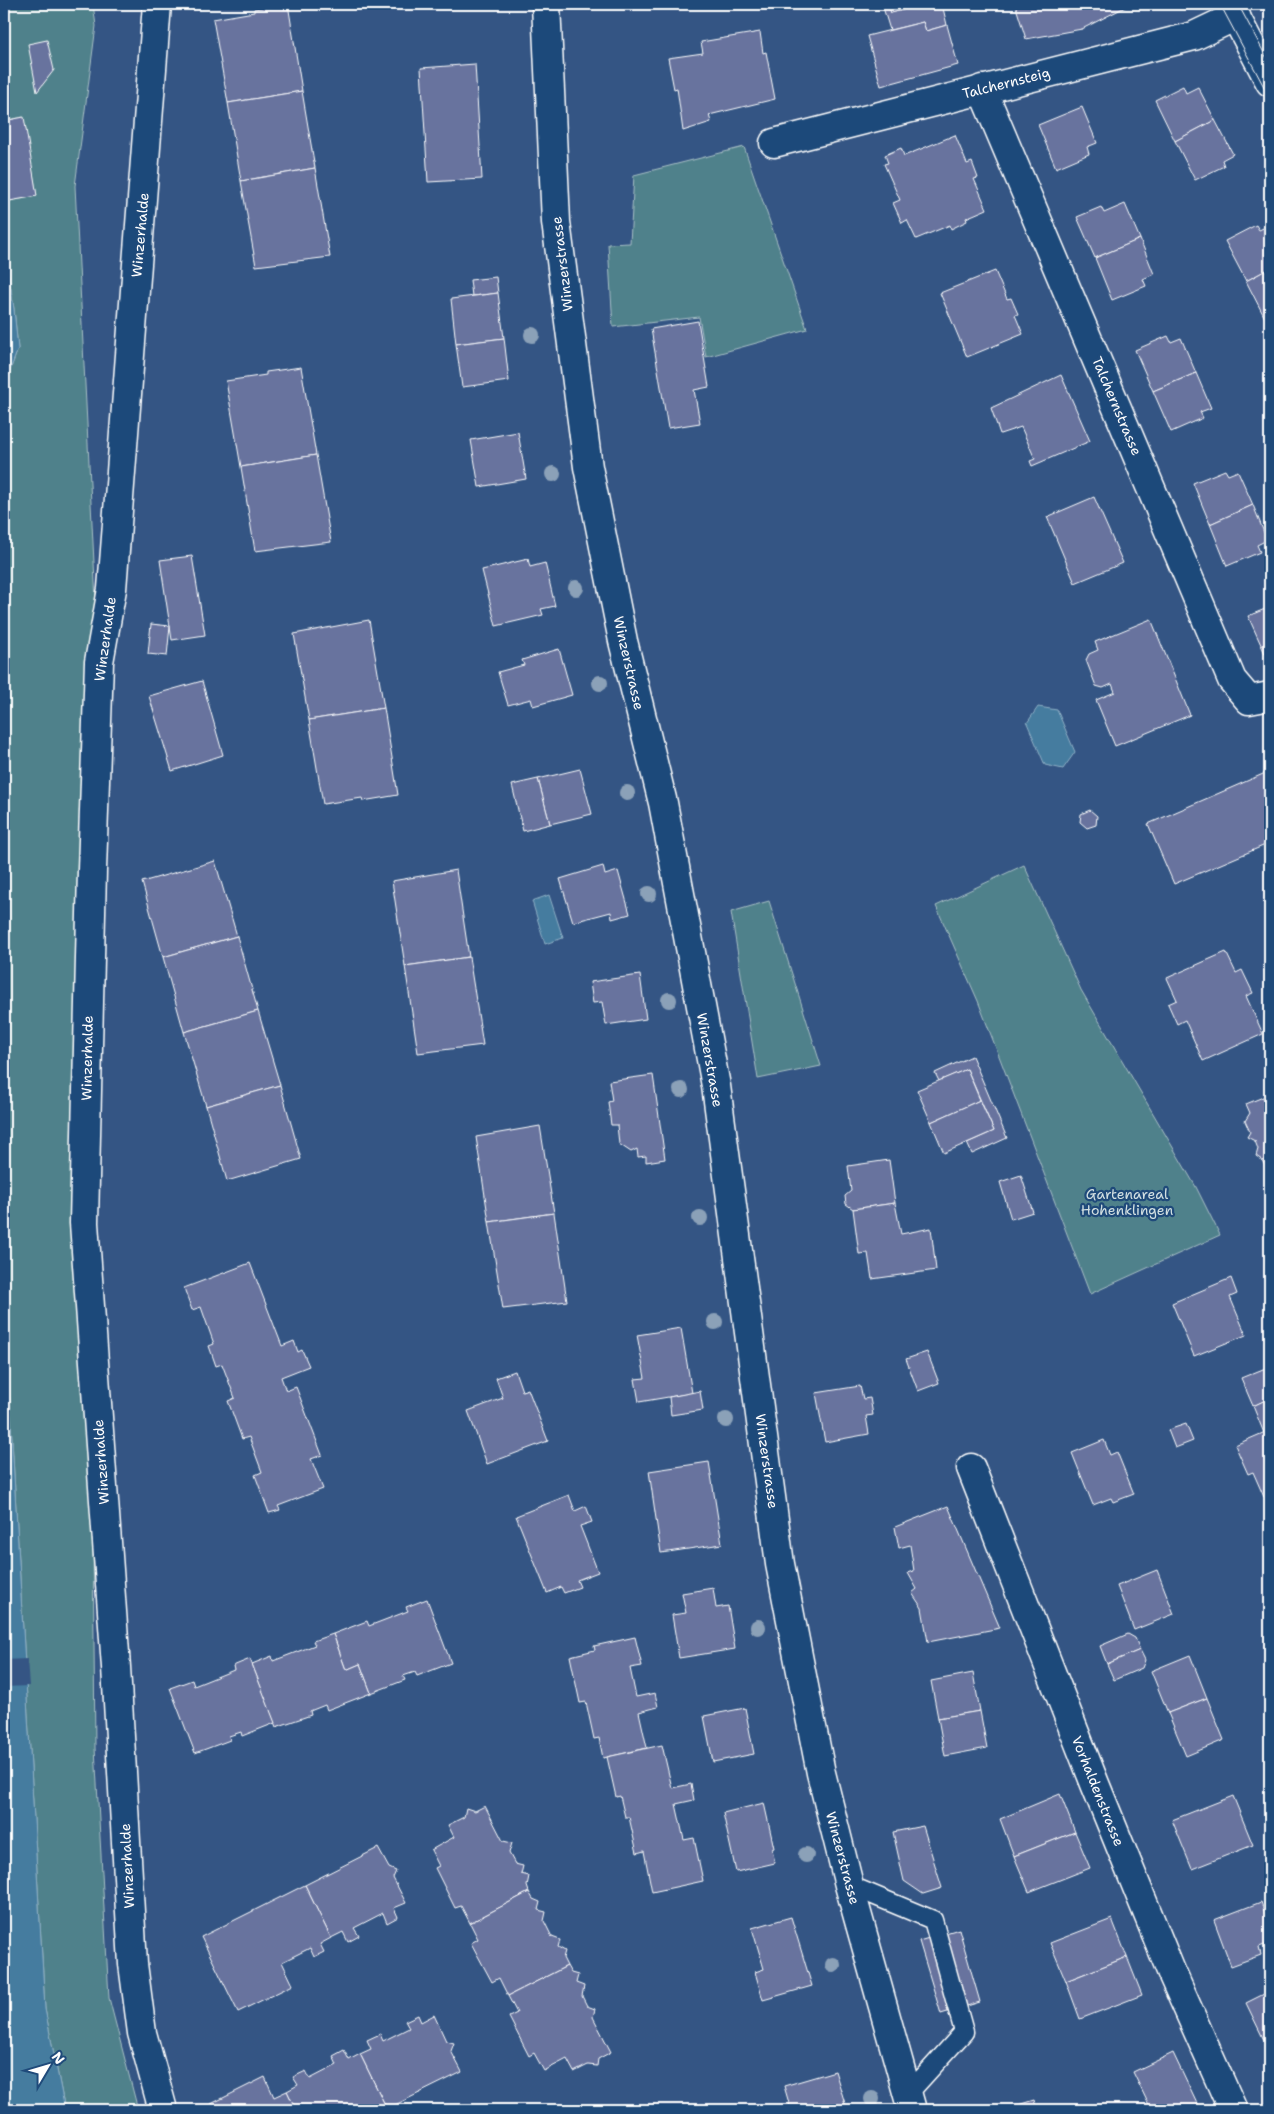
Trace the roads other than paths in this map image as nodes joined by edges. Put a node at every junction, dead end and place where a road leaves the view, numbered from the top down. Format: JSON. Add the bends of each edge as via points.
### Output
{"nodes":[{"id":1,"x":157,"y":4,"type":"edge"},
{"id":2,"x":546,"y":4,"type":"edge"},
{"id":3,"x":1232,"y":10,"type":"edge"},
{"id":4,"x":1270,"y":82,"type":"edge"},
{"id":5,"x":982,"y":89,"type":"junction"},
{"id":6,"x":774,"y":143,"type":"dead end"},
{"id":7,"x":1270,"y":696,"type":"edge"},
{"id":8,"x":971,"y":1468,"type":"dead end"},
{"id":9,"x":849,"y":1885,"type":"junction"},
{"id":10,"x":910,"y":2102,"type":"edge"},
{"id":11,"x":163,"y":2110,"type":"edge"},
{"id":12,"x":1233,"y":2110,"type":"edge"}],
"edges":[{"from":1,"to":11,"type":"street","name":"Winzerhalde","via":[[113,579],[99,662],[84,1223],[116,1667],[133,1964],[142,2033]]},
{"from":2,"to":9,"type":"street","name":"Winzerstrasse","via":[[556,222],[588,467],[623,641],[663,803],[716,1086],[780,1564],[821,1773]]},
{"from":3,"to":4,"type":"street"},
{"from":3,"to":5,"type":"street","name":"Talchernsteig","via":[[1194,36]]},
{"from":5,"to":6,"type":"street","name":"Talchernsteig"},
{"from":5,"to":7,"type":"street","name":"Talchernstrasse","via":[[1232,680],[1249,700]]},
{"from":8,"to":12,"type":"street","name":"Vorhaldenstrasse","via":[[1171,1971]]},
{"from":9,"to":10,"type":"street","name":"Winzerstrasse"},
{"from":9,"to":10,"type":"lane","via":[[932,1920],[964,2032]]}]}
